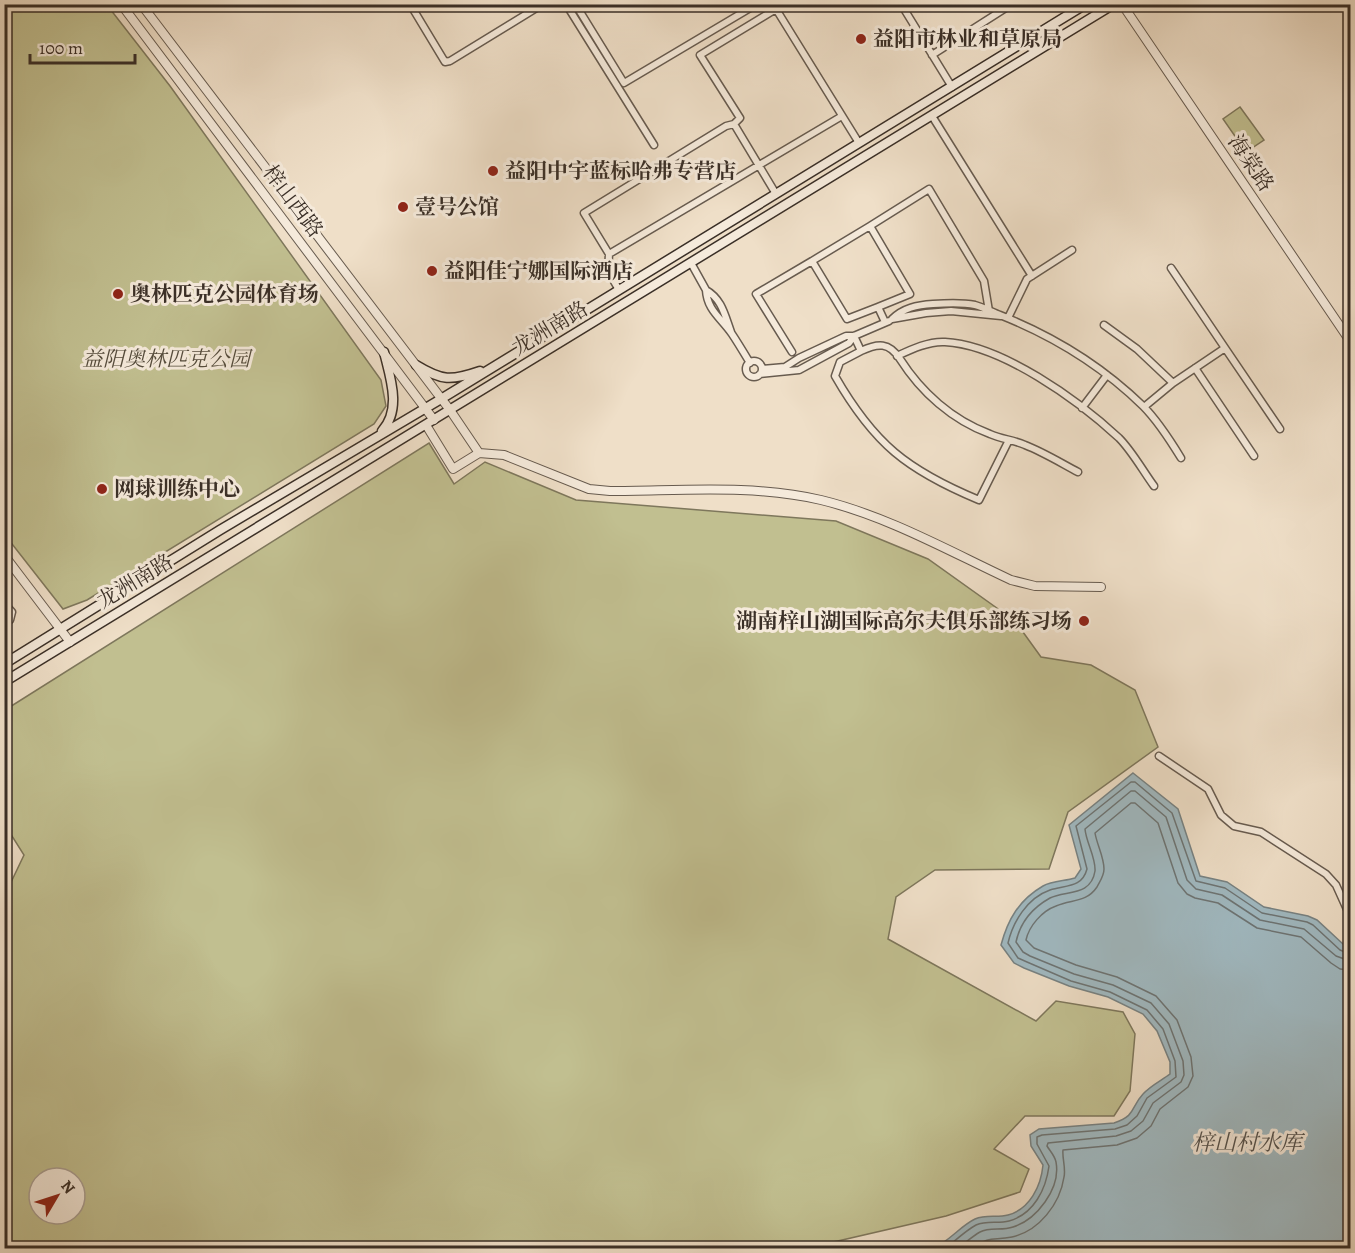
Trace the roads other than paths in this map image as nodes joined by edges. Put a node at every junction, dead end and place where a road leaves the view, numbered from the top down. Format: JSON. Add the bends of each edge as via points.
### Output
{"nodes":[{"id":1,"x":121,"y":4,"type":"edge"},
{"id":2,"x":141,"y":4,"type":"edge"},
{"id":3,"x":410,"y":4,"type":"edge"},
{"id":4,"x":543,"y":4,"type":"edge"},
{"id":5,"x":566,"y":4,"type":"edge"},
{"id":6,"x":579,"y":4,"type":"edge"},
{"id":7,"x":757,"y":4,"type":"edge"},
{"id":8,"x":901,"y":4,"type":"edge"},
{"id":9,"x":1012,"y":4,"type":"edge"},
{"id":10,"x":1086,"y":4,"type":"edge"},
{"id":11,"x":1114,"y":4,"type":"edge"},
{"id":12,"x":1122,"y":4,"type":"edge"},
{"id":13,"x":932,"y":55,"type":"junction"},
{"id":14,"x":952,"y":87,"type":"junction"},
{"id":15,"x":842,"y":116,"type":"junction"},
{"id":16,"x":932,"y":116,"type":"junction"},
{"id":17,"x":734,"y":124,"type":"junction"},
{"id":18,"x":859,"y":143,"type":"junction"},
{"id":19,"x":654,"y":146,"type":"dead end"},
{"id":20,"x":759,"y":165,"type":"junction"},
{"id":21,"x":776,"y":194,"type":"junction"},
{"id":22,"x":870,"y":226,"type":"junction"},
{"id":23,"x":1072,"y":250,"type":"dead end"},
{"id":24,"x":609,"y":254,"type":"junction"},
{"id":25,"x":812,"y":261,"type":"junction"},
{"id":26,"x":691,"y":263,"type":"junction"},
{"id":27,"x":1171,"y":268,"type":"dead end"},
{"id":28,"x":1032,"y":276,"type":"junction"},
{"id":29,"x":619,"y":290,"type":"junction"},
{"id":30,"x":878,"y":307,"type":"junction"},
{"id":31,"x":988,"y":311,"type":"junction"},
{"id":32,"x":1004,"y":317,"type":"junction"},
{"id":33,"x":892,"y":319,"type":"junction"},
{"id":34,"x":885,"y":322,"type":"junction"},
{"id":35,"x":1104,"y":325,"type":"dead end"},
{"id":36,"x":854,"y":336,"type":"junction"},
{"id":37,"x":1350,"y":341,"type":"edge"},
{"id":38,"x":1225,"y":348,"type":"junction"},
{"id":39,"x":861,"y":351,"type":"junction"},
{"id":40,"x":384,"y":352,"type":"junction"},
{"id":41,"x":792,"y":352,"type":"dead end"},
{"id":42,"x":897,"y":356,"type":"junction"},
{"id":43,"x":750,"y":363,"type":"junction"},
{"id":44,"x":497,"y":364,"type":"junction"},
{"id":45,"x":416,"y":365,"type":"junction"},
{"id":46,"x":1195,"y":368,"type":"junction"},
{"id":47,"x":761,"y":372,"type":"junction"},
{"id":48,"x":1107,"y":375,"type":"junction"},
{"id":49,"x":1173,"y":383,"type":"junction"},
{"id":50,"x":441,"y":399,"type":"junction"},
{"id":51,"x":426,"y":407,"type":"junction"},
{"id":52,"x":1144,"y":407,"type":"junction"},
{"id":53,"x":1082,"y":408,"type":"junction"},
{"id":54,"x":450,"y":410,"type":"junction"},
{"id":55,"x":434,"y":420,"type":"junction"},
{"id":56,"x":426,"y":425,"type":"junction"},
{"id":57,"x":1280,"y":429,"type":"dead end"},
{"id":58,"x":376,"y":437,"type":"junction"},
{"id":59,"x":1009,"y":440,"type":"junction"},
{"id":60,"x":478,"y":453,"type":"junction"},
{"id":61,"x":1254,"y":456,"type":"dead end"},
{"id":62,"x":1181,"y":458,"type":"dead end"},
{"id":63,"x":1078,"y":472,"type":"dead end"},
{"id":64,"x":1154,"y":486,"type":"dead end"},
{"id":65,"x":4,"y":555,"type":"edge"},
{"id":66,"x":1101,"y":587,"type":"dead end"},
{"id":67,"x":4,"y":603,"type":"edge"},
{"id":68,"x":4,"y":624,"type":"edge"},
{"id":69,"x":61,"y":628,"type":"junction"},
{"id":70,"x":70,"y":642,"type":"junction"},
{"id":71,"x":4,"y":664,"type":"edge"},
{"id":72,"x":4,"y":682,"type":"edge"},
{"id":73,"x":1159,"y":756,"type":"dead end"},
{"id":74,"x":1350,"y":916,"type":"edge"}],
"edges":[{"from":1,"to":40,"type":"street","name":"梓山西路"},
{"from":2,"to":45,"type":"street","name":"梓山西路"},
{"from":3,"to":4,"type":"street","via":[[445,62]]},
{"from":5,"to":19,"type":"street"},
{"from":6,"to":7,"type":"street","via":[[624,83]]},
{"from":8,"to":13,"type":"street"},
{"from":9,"to":13,"type":"street"},
{"from":10,"to":14,"type":"main road","name":"龙洲南路"},
{"from":11,"to":16,"type":"main road","name":"龙洲南路"},
{"from":12,"to":37,"type":"street","name":"海棠路"},
{"from":13,"to":14,"type":"street"},
{"from":14,"to":18,"type":"main road","name":"龙洲南路"},
{"from":15,"to":17,"type":"street","via":[[776,9],[700,55],[740,118]]},
{"from":15,"to":18,"type":"street"},
{"from":15,"to":20,"type":"street"},
{"from":16,"to":26,"type":"main road","name":"龙洲南路"},
{"from":16,"to":28,"type":"street"},
{"from":17,"to":20,"type":"street"},
{"from":17,"to":24,"type":"street","via":[[584,213]]},
{"from":18,"to":21,"type":"main road","name":"龙洲南路"},
{"from":20,"to":21,"type":"street"},
{"from":20,"to":24,"type":"street"},
{"from":21,"to":29,"type":"main road","name":"龙洲南路"},
{"from":22,"to":25,"type":"street"},
{"from":22,"to":30,"type":"street","via":[[910,294]]},
{"from":22,"to":31,"type":"street","via":[[929,189],[984,281]]},
{"from":23,"to":28,"type":"street"},
{"from":24,"to":29,"type":"street","via":[[608,271]]},
{"from":25,"to":30,"type":"street","via":[[847,320]]},
{"from":25,"to":41,"type":"street","via":[[756,294]]},
{"from":26,"to":43,"type":"street","via":[[706,290],[715,295],[724,310],[731,332]]},
{"from":26,"to":54,"type":"main road","name":"龙洲南路"},
{"from":27,"to":38,"type":"street"},
{"from":28,"to":32,"type":"street"},
{"from":29,"to":44,"type":"main road","name":"龙洲南路"},
{"from":30,"to":34,"type":"street"},
{"from":31,"to":32,"type":"street"},
{"from":31,"to":33,"type":"street","via":[[974,305],[933,304],[900,310]]},
{"from":32,"to":33,"type":"street","via":[[951,311]]},
{"from":32,"to":48,"type":"street","via":[[1053,339]]},
{"from":33,"to":34,"type":"street"},
{"from":34,"to":36,"type":"street"},
{"from":35,"to":49,"type":"street"},
{"from":36,"to":39,"type":"street"},
{"from":36,"to":47,"type":"street","via":[[846,336],[785,367]]},
{"from":36,"to":47,"type":"street","via":[[849,343],[799,369]]},
{"from":38,"to":46,"type":"street"},
{"from":38,"to":57,"type":"street"},
{"from":39,"to":42,"type":"street","via":[[876,344],[886,345]]},
{"from":39,"to":59,"type":"street","via":[[840,362],[835,376],[849,402],[878,439],[906,464],[979,500]]},
{"from":40,"to":51,"type":"street","name":"梓山西路"},
{"from":40,"to":58,"type":"main road","via":[[394,407],[386,427]]},
{"from":42,"to":53,"type":"street","via":[[917,346],[944,342],[972,347],[996,354]]},
{"from":42,"to":59,"type":"street","via":[[912,379],[941,406],[965,422]]},
{"from":43,"to":47,"type":"street","via":[[757,362]]},
{"from":43,"to":47,"type":"street","via":[[746,367],[748,375],[753,377]]},
{"from":44,"to":45,"type":"main road","via":[[446,379]]},
{"from":44,"to":50,"type":"main road","name":"龙洲南路"},
{"from":45,"to":50,"type":"street","name":"梓山西路"},
{"from":46,"to":49,"type":"street"},
{"from":46,"to":61,"type":"street"},
{"from":48,"to":52,"type":"street"},
{"from":48,"to":53,"type":"street"},
{"from":49,"to":52,"type":"street"},
{"from":50,"to":51,"type":"main road","name":"龙洲南路"},
{"from":50,"to":54,"type":"street","name":"梓山西路"},
{"from":51,"to":55,"type":"street","name":"梓山西路"},
{"from":51,"to":58,"type":"main road","name":"龙洲南路"},
{"from":52,"to":62,"type":"street"},
{"from":53,"to":64,"type":"street","via":[[1120,440]]},
{"from":54,"to":55,"type":"main road","name":"龙洲南路"},
{"from":54,"to":60,"type":"street","name":"梓山西路"},
{"from":55,"to":56,"type":"main road","name":"龙洲南路"},
{"from":56,"to":60,"type":"street","via":[[453,469]]},
{"from":56,"to":70,"type":"main road","name":"龙洲南路"},
{"from":58,"to":69,"type":"main road","name":"龙洲南路"},
{"from":59,"to":63,"type":"street"},
{"from":60,"to":66,"type":"street","via":[[504,455],[589,489],[746,491],[820,500],[861,512],[1011,580],[1035,586]]},
{"from":65,"to":69,"type":"street"},
{"from":67,"to":68,"type":"street","via":[[12,612]]},
{"from":69,"to":70,"type":"street"},
{"from":69,"to":71,"type":"main road","name":"龙洲南路"},
{"from":70,"to":72,"type":"main road","name":"龙洲南路"},
{"from":73,"to":74,"type":"street","via":[[1208,789],[1221,815],[1234,826],[1261,832],[1326,874],[1336,885]]}]}
